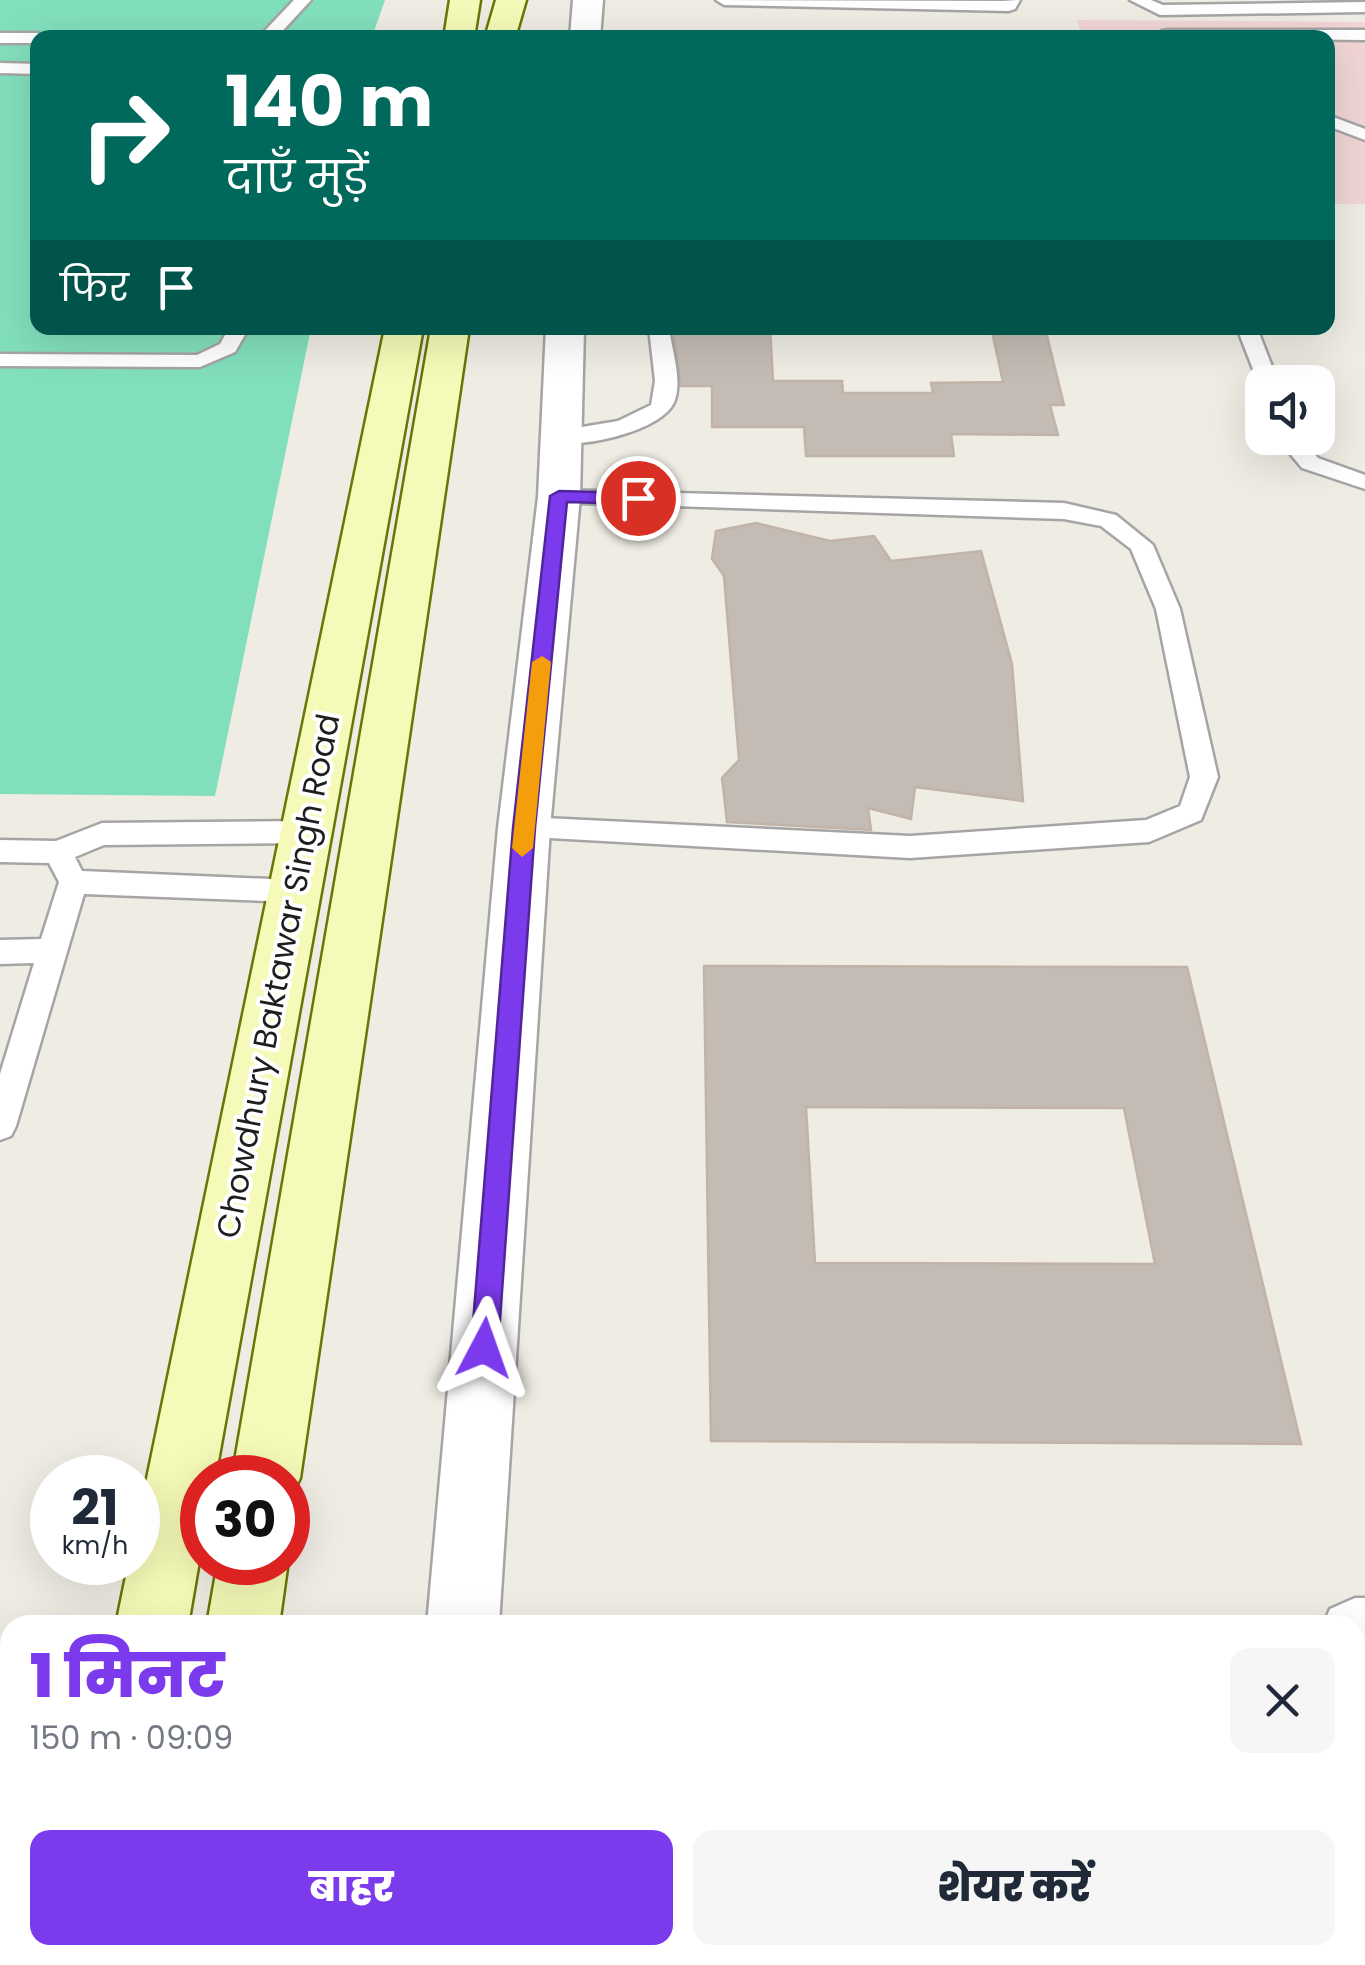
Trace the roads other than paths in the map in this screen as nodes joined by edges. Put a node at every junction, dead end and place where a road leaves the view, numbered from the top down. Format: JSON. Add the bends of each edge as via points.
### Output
{"nodes":[{"id":1,"x":303,"y":0,"type":"edge"},
{"id":2,"x":465,"y":0,"type":"edge"},
{"id":3,"x":510,"y":0,"type":"edge"},
{"id":4,"x":588,"y":0,"type":"edge"},
{"id":5,"x":724,"y":0,"type":"edge"},
{"id":6,"x":1012,"y":0,"type":"edge"},
{"id":7,"x":1138,"y":0,"type":"edge"},
{"id":8,"x":1365,"y":7,"type":"edge"},
{"id":9,"x":274,"y":30,"type":"edge"},
{"id":10,"x":460,"y":30,"type":"edge"},
{"id":11,"x":502,"y":30,"type":"edge"},
{"id":12,"x":586,"y":30,"type":"edge"},
{"id":13,"x":1335,"y":35,"type":"edge"},
{"id":14,"x":1365,"y":35,"type":"edge"},
{"id":15,"x":0,"y":38,"type":"edge"},
{"id":16,"x":30,"y":38,"type":"edge"},
{"id":17,"x":0,"y":68,"type":"edge"},
{"id":18,"x":30,"y":68,"type":"edge"},
{"id":19,"x":1335,"y":122,"type":"edge"},
{"id":20,"x":1365,"y":135,"type":"edge"},
{"id":21,"x":235,"y":335,"type":"edge"},
{"id":22,"x":403,"y":335,"type":"edge"},
{"id":23,"x":449,"y":335,"type":"edge"},
{"id":24,"x":565,"y":335,"type":"edge"},
{"id":25,"x":660,"y":335,"type":"edge"},
{"id":26,"x":1250,"y":335,"type":"edge"},
{"id":27,"x":0,"y":360,"type":"edge"},
{"id":28,"x":1261,"y":365,"type":"edge"},
{"id":29,"x":560,"y":436,"type":"junction"},
{"id":30,"x":1302,"y":455,"type":"edge"},
{"id":31,"x":1365,"y":482,"type":"edge"},
{"id":32,"x":559,"y":496,"type":"junction"},
{"id":33,"x":524,"y":828,"type":"junction"},
{"id":34,"x":306,"y":832,"type":"junction"},
{"id":35,"x":0,"y":850,"type":"edge"},
{"id":36,"x":58,"y":852,"type":"junction"},
{"id":37,"x":72,"y":882,"type":"junction"},
{"id":38,"x":294,"y":891,"type":"junction"},
{"id":39,"x":0,"y":952,"type":"edge"},
{"id":40,"x":52,"y":952,"type":"junction"},
{"id":41,"x":0,"y":1126,"type":"edge"},
{"id":42,"x":270,"y":1455,"type":"edge"},
{"id":43,"x":249,"y":1585,"type":"edge"},
{"id":44,"x":154,"y":1615,"type":"edge"},
{"id":45,"x":245,"y":1615,"type":"edge"},
{"id":46,"x":464,"y":1615,"type":"edge"}],
"edges":[{"from":1,"to":9,"type":"lane"},
{"from":2,"to":10,"type":"main road"},
{"from":3,"to":11,"type":"main road"},
{"from":4,"to":12,"type":"street"},
{"from":5,"to":6,"type":"lane","via":[[1009,6]]},
{"from":7,"to":8,"type":"lane","via":[[1160,10]]},
{"from":13,"to":14,"type":"lane"},
{"from":15,"to":16,"type":"lane"},
{"from":17,"to":18,"type":"lane"},
{"from":19,"to":20,"type":"lane"},
{"from":21,"to":27,"type":"lane","via":[[228,348],[200,361]]},
{"from":22,"to":34,"type":"main road","name":"Chowdhury Baktawar Singh Road"},
{"from":23,"to":42,"type":"main road","name":"Chowdhury Baktawar Singh Road"},
{"from":24,"to":29,"type":"street"},
{"from":25,"to":29,"type":"lane","via":[[665,398],[660,409],[630,426]]},
{"from":26,"to":28,"type":"lane"},
{"from":29,"to":32,"type":"street"},
{"from":30,"to":31,"type":"lane","via":[[1319,470]]},
{"from":32,"to":33,"type":"street"},
{"from":32,"to":33,"type":"lane","via":[[1064,511],[1108,520],[1141,545],[1168,609],[1204,776],[1191,813],[1149,831],[910,847]]},
{"from":33,"to":46,"type":"street"},
{"from":34,"to":36,"type":"lane","via":[[102,834]]},
{"from":34,"to":38,"type":"main road","name":"Chowdhury Baktawar Singh Road"},
{"from":35,"to":36,"type":"lane"},
{"from":36,"to":37,"type":"lane"},
{"from":37,"to":38,"type":"lane"},
{"from":37,"to":40,"type":"lane"},
{"from":38,"to":44,"type":"main road","name":"Chowdhury Baktawar Singh Road"},
{"from":39,"to":40,"type":"lane"},
{"from":40,"to":41,"type":"lane"},
{"from":43,"to":45,"type":"main road"}]}
